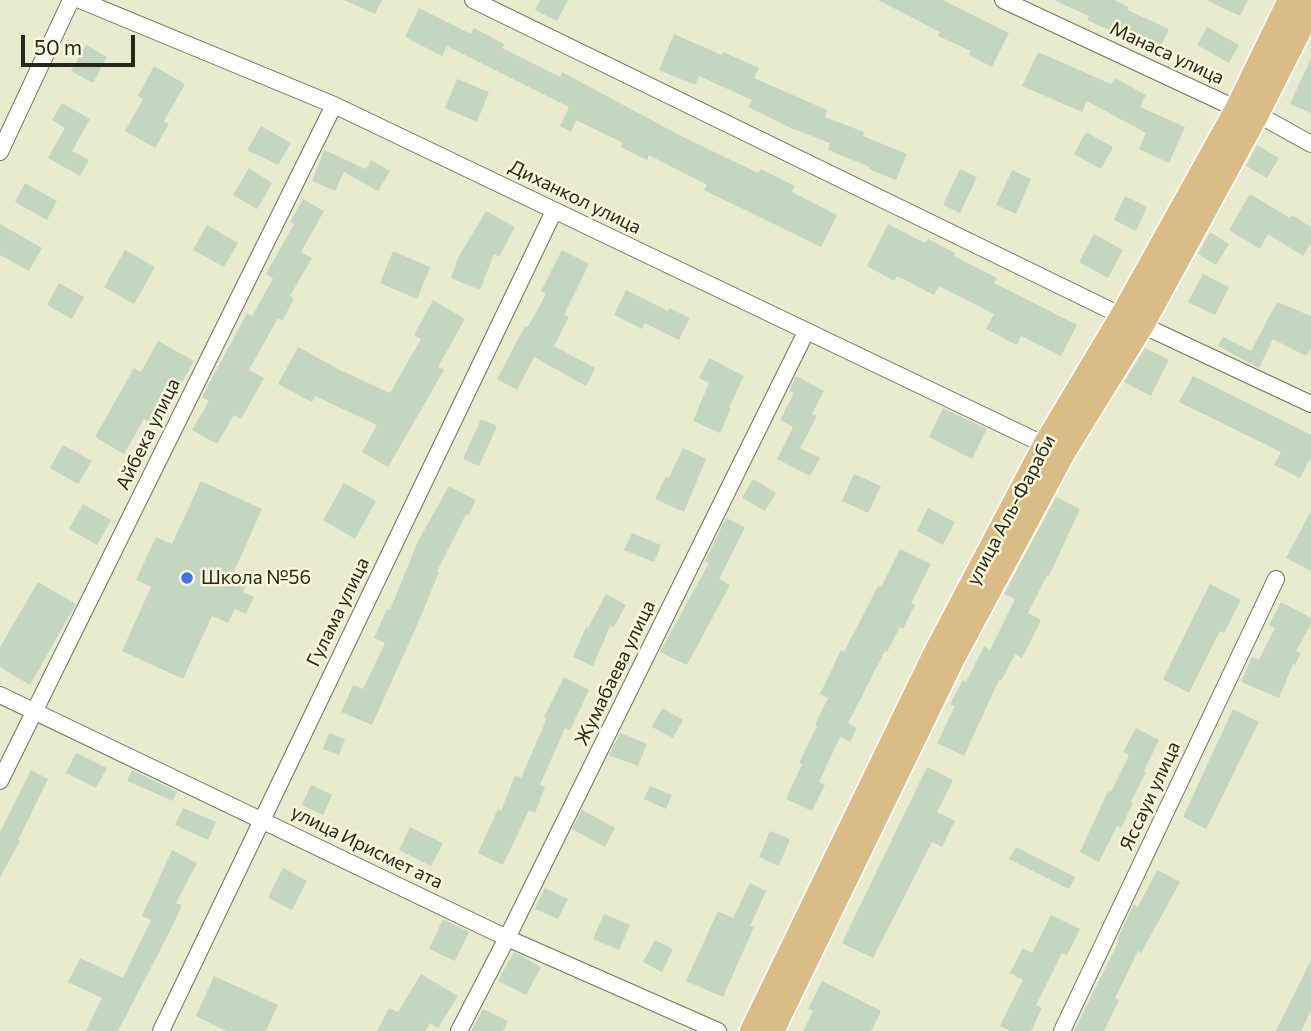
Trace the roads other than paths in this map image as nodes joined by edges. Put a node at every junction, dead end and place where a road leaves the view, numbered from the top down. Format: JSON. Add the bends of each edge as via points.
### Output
{"nodes":[{"id":1,"x":71,"y":0,"type":"edge"},
{"id":2,"x":80,"y":0,"type":"edge"},
{"id":3,"x":473,"y":0,"type":"edge"},
{"id":4,"x":1003,"y":0,"type":"edge"},
{"id":5,"x":1290,"y":0,"type":"edge"},
{"id":6,"x":1311,"y":7,"type":"edge"},
{"id":7,"x":334,"y":105,"type":"junction"},
{"id":8,"x":1247,"y":112,"type":"junction"},
{"id":9,"x":1311,"y":145,"type":"edge"},
{"id":10,"x":0,"y":152,"type":"edge"},
{"id":11,"x":554,"y":211,"type":"junction"},
{"id":12,"x":1132,"y":321,"type":"junction"},
{"id":13,"x":806,"y":332,"type":"junction"},
{"id":14,"x":1311,"y":404,"type":"edge"},
{"id":15,"x":1045,"y":445,"type":"junction"},
{"id":16,"x":1276,"y":579,"type":"dead end"},
{"id":17,"x":0,"y":695,"type":"edge"},
{"id":18,"x":35,"y":711,"type":"junction"},
{"id":19,"x":0,"y":781,"type":"edge"},
{"id":20,"x":262,"y":820,"type":"junction"},
{"id":21,"x":507,"y":938,"type":"junction"},
{"id":22,"x":161,"y":1031,"type":"edge"},
{"id":23,"x":459,"y":1031,"type":"edge"},
{"id":24,"x":718,"y":1031,"type":"edge"},
{"id":25,"x":752,"y":1031,"type":"edge"},
{"id":26,"x":772,"y":1031,"type":"edge"},
{"id":27,"x":1062,"y":1031,"type":"edge"}],
"edges":[{"from":1,"to":10,"type":"street"},
{"from":2,"to":7,"type":"street","name":"Диханкол улица"},
{"from":3,"to":12,"type":"street"},
{"from":4,"to":8,"type":"street","name":"Манаса улица"},
{"from":5,"to":8,"type":"main road","name":"улица Аль-Фараби"},
{"from":6,"to":8,"type":"main road","name":"улица Аль-Фараби"},
{"from":7,"to":11,"type":"street","name":"Диханкол улица"},
{"from":7,"to":18,"type":"street","name":"Айбека улица"},
{"from":8,"to":9,"type":"street","name":"Манаса улица"},
{"from":8,"to":12,"type":"main road","name":"улица Аль-Фараби"},
{"from":11,"to":13,"type":"street","name":"Диханкол улица"},
{"from":11,"to":20,"type":"street","name":"Гулама улица"},
{"from":12,"to":14,"type":"street"},
{"from":12,"to":15,"type":"main road","name":"улица Аль-Фараби"},
{"from":12,"to":26,"type":"main road","name":"улица Аль-Фараби","via":[[953,658]]},
{"from":13,"to":15,"type":"street","name":"Диханкол улица"},
{"from":13,"to":21,"type":"street","name":"Жумабаева улица"},
{"from":15,"to":25,"type":"main road","name":"улица Аль-Фараби","via":[[937,650]]},
{"from":16,"to":27,"type":"street","name":"Яссауи улица"},
{"from":17,"to":18,"type":"street","name":"улица Ирисмет ата"},
{"from":18,"to":19,"type":"street","name":"Айбека улица"},
{"from":18,"to":20,"type":"street","name":"улица Ирисмет ата"},
{"from":20,"to":21,"type":"street","name":"улица Ирисмет ата"},
{"from":20,"to":22,"type":"street","name":"Гулама улица"},
{"from":21,"to":23,"type":"street","name":"Жумабаева улица"},
{"from":21,"to":24,"type":"street","name":"улица Ирисмет ата"}]}
